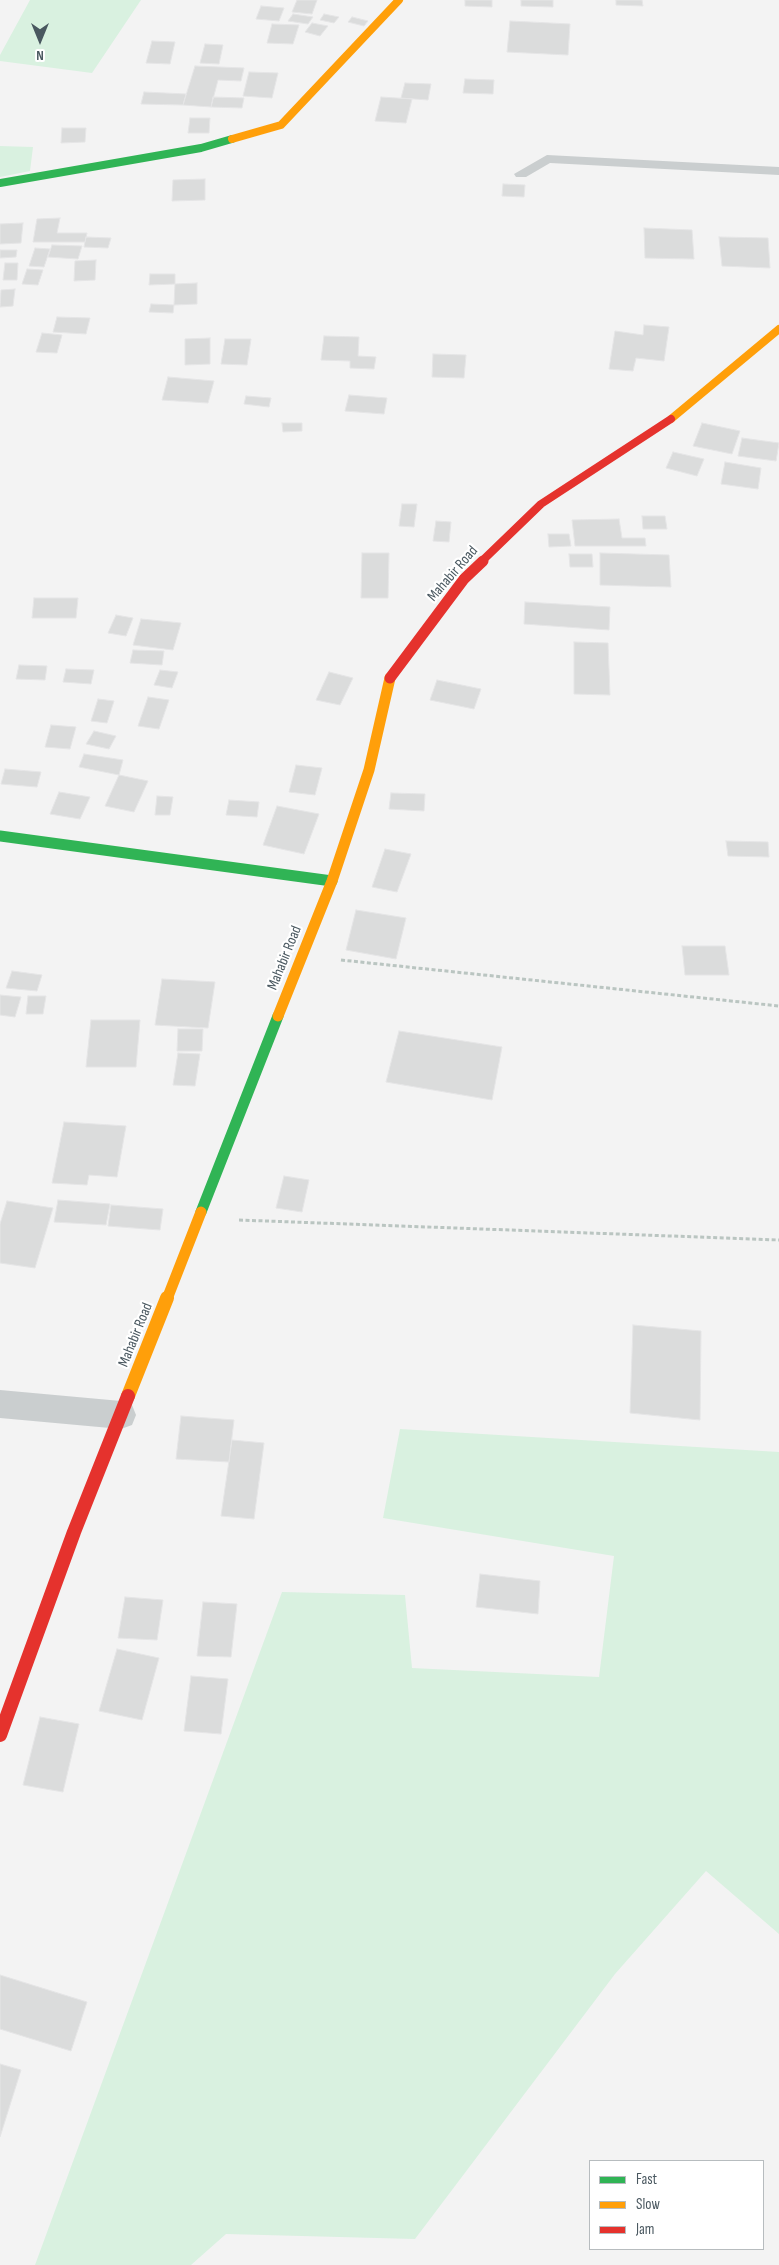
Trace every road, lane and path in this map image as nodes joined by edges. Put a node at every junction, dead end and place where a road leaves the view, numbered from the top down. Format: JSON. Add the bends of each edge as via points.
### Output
{"nodes":[{"id":1,"x":399,"y":0,"type":"edge"},
{"id":2,"x":779,"y":171,"type":"edge"},
{"id":3,"x":521,"y":174,"type":"dead end"},
{"id":4,"x":0,"y":183,"type":"edge"},
{"id":5,"x":779,"y":328,"type":"edge"},
{"id":6,"x":0,"y":836,"type":"edge"},
{"id":7,"x":332,"y":881,"type":"junction"},
{"id":8,"x":305,"y":948,"type":"junction"},
{"id":9,"x":779,"y":1006,"type":"edge"},
{"id":10,"x":198,"y":1218,"type":"junction"},
{"id":11,"x":779,"y":1240,"type":"edge"},
{"id":12,"x":0,"y":1404,"type":"edge"},
{"id":13,"x":121,"y":1415,"type":"junction"},
{"id":14,"x":0,"y":1735,"type":"edge"}],
"edges":[{"from":1,"to":4,"type":"street","via":[[281,125],[201,148]]},
{"from":2,"to":3,"type":"lane","via":[[547,159]]},
{"from":5,"to":7,"type":"street","name":"Mahabir Road","via":[[675,416],[541,504],[464,579],[390,678],[369,770]]},
{"from":6,"to":7,"type":"street"},
{"from":7,"to":8,"type":"street","name":"Mahabir Road"},
{"from":8,"to":9,"type":"path","via":[[334,959]]},
{"from":8,"to":10,"type":"street","name":"Mahabir Road"},
{"from":10,"to":11,"type":"path"},
{"from":10,"to":13,"type":"street","name":"Mahabir Road"},
{"from":12,"to":13,"type":"street"},
{"from":13,"to":14,"type":"street","name":"Mahabir Road","via":[[74,1532]]}]}
